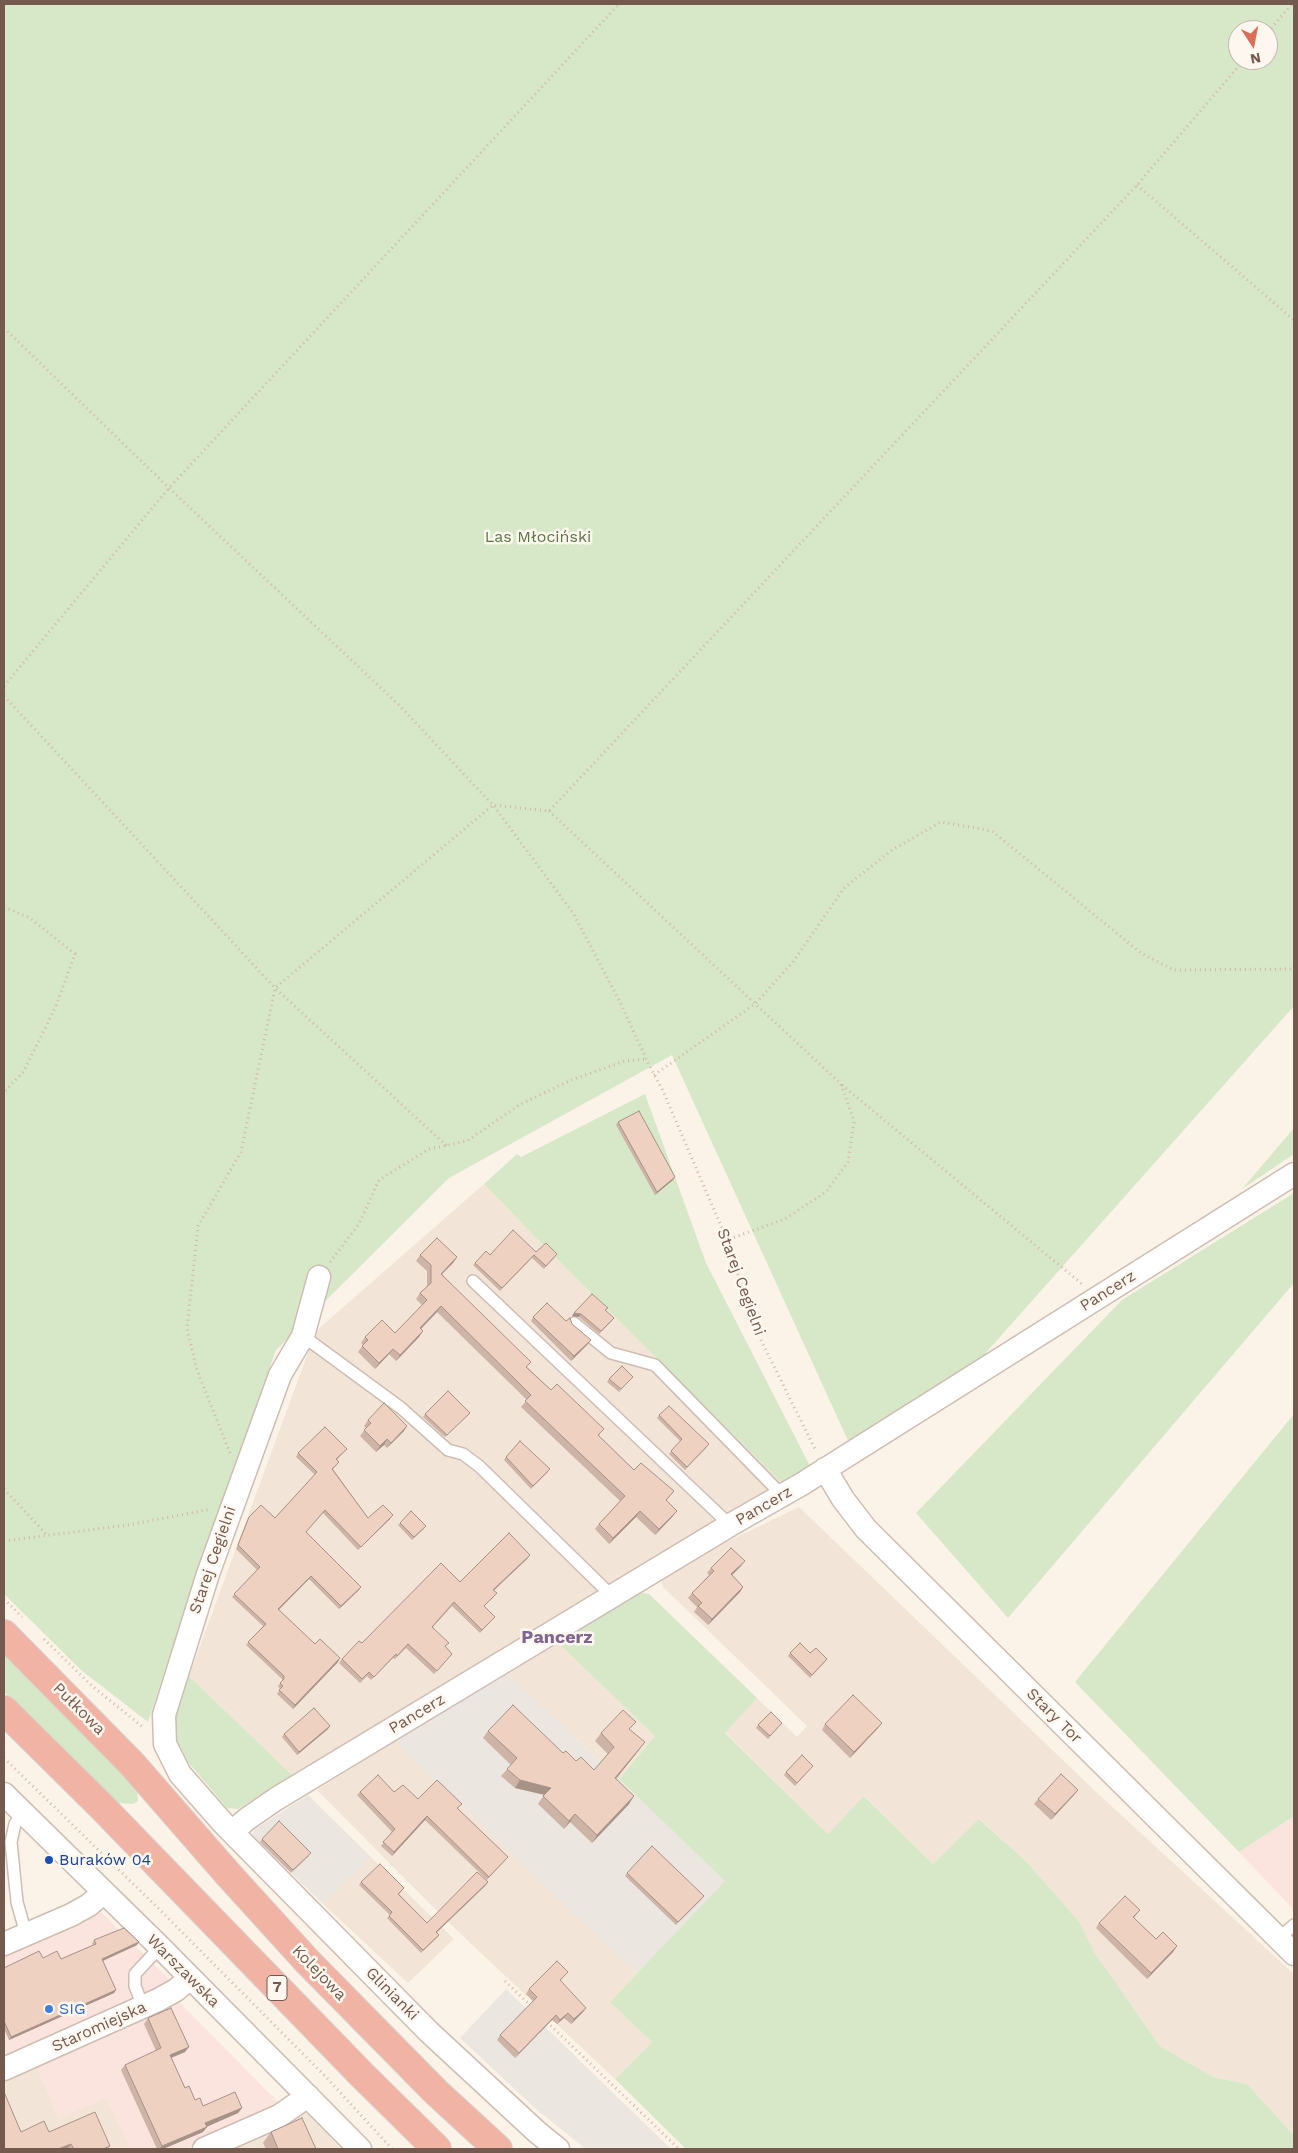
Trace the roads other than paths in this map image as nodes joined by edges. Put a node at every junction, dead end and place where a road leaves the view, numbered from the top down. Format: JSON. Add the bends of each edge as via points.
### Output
{"nodes":[{"id":1,"x":1294,"y":1174,"type":"edge"},
{"id":2,"x":320,"y":1277,"type":"road end"},
{"id":3,"x":473,"y":1281,"type":"dead end"},
{"id":4,"x":574,"y":1323,"type":"edge"},
{"id":5,"x":303,"y":1336,"type":"junction"},
{"id":6,"x":825,"y":1469,"type":"junction"},
{"id":7,"x":782,"y":1495,"type":"junction"},
{"id":8,"x":730,"y":1525,"type":"junction"},
{"id":9,"x":612,"y":1596,"type":"junction"},
{"id":10,"x":14,"y":1627,"type":"edge"},
{"id":11,"x":4,"y":1710,"type":"edge"},
{"id":12,"x":151,"y":1786,"type":"joint"},
{"id":13,"x":4,"y":1794,"type":"edge"},
{"id":14,"x":22,"y":1812,"type":"junction"},
{"id":15,"x":232,"y":1832,"type":"junction"},
{"id":16,"x":104,"y":1892,"type":"junction"},
{"id":17,"x":1286,"y":1932,"type":"edge"},
{"id":18,"x":26,"y":1934,"type":"junction"},
{"id":19,"x":4,"y":1944,"type":"edge"},
{"id":20,"x":160,"y":1947,"type":"junction"},
{"id":21,"x":1294,"y":1954,"type":"edge"},
{"id":22,"x":190,"y":1978,"type":"junction"},
{"id":23,"x":144,"y":2007,"type":"junction"},
{"id":24,"x":4,"y":2069,"type":"edge"},
{"id":25,"x":308,"y":2096,"type":"junction"},
{"id":26,"x":204,"y":2149,"type":"edge"},
{"id":27,"x":360,"y":2149,"type":"edge"},
{"id":28,"x":437,"y":2149,"type":"edge"},
{"id":29,"x":498,"y":2149,"type":"edge"},
{"id":30,"x":558,"y":2149,"type":"edge"}],
"edges":[{"from":1,"to":6,"type":"street","name":"Pancerz"},
{"from":2,"to":5,"type":"street","name":"Starej Cegielni"},
{"from":3,"to":8,"type":"lane"},
{"from":4,"to":7,"type":"lane","via":[[611,1354],[656,1365]]},
{"from":5,"to":9,"type":"lane","via":[[401,1408],[448,1450],[464,1454],[479,1466]]},
{"from":5,"to":15,"type":"street","name":"Starej Cegielni","via":[[280,1374],[240,1480],[166,1705],[163,1725],[164,1744],[175,1766]]},
{"from":6,"to":7,"type":"street","name":"Pancerz"},
{"from":6,"to":17,"type":"street","name":"Stary Tor","via":[[866,1529]]},
{"from":7,"to":8,"type":"street","name":"Pancerz"},
{"from":8,"to":9,"type":"street","name":"Pancerz"},
{"from":9,"to":15,"type":"street","name":"Pancerz","via":[[276,1799]]},
{"from":10,"to":12,"type":"highway","name":"Pułkowa"},
{"from":11,"to":28,"type":"highway","number":"7"},
{"from":12,"to":29,"type":"highway","name":"Kolejowa","via":[[301,1954],[436,2092]]},
{"from":13,"to":14,"type":"street","name":"Warszawska"},
{"from":14,"to":16,"type":"street","name":"Warszawska"},
{"from":14,"to":18,"type":"lane","via":[[13,1828],[11,1842],[18,1911]]},
{"from":15,"to":30,"type":"street","name":"Glinianki","via":[[456,2058]]},
{"from":16,"to":18,"type":"street","via":[[80,1910]]},
{"from":16,"to":20,"type":"street","name":"Warszawska"},
{"from":17,"to":21,"type":"street","name":"Stary Tor"},
{"from":18,"to":19,"type":"street"},
{"from":20,"to":22,"type":"street","name":"Warszawska"},
{"from":20,"to":23,"type":"lane","via":[[134,1978]]},
{"from":22,"to":23,"type":"street","name":"Staromiejska","via":[[167,1996]]},
{"from":22,"to":25,"type":"street","name":"Warszawska"},
{"from":23,"to":24,"type":"street","name":"Staromiejska"},
{"from":25,"to":26,"type":"street","via":[[279,2116]]},
{"from":25,"to":27,"type":"street","name":"Warszawska"}]}
